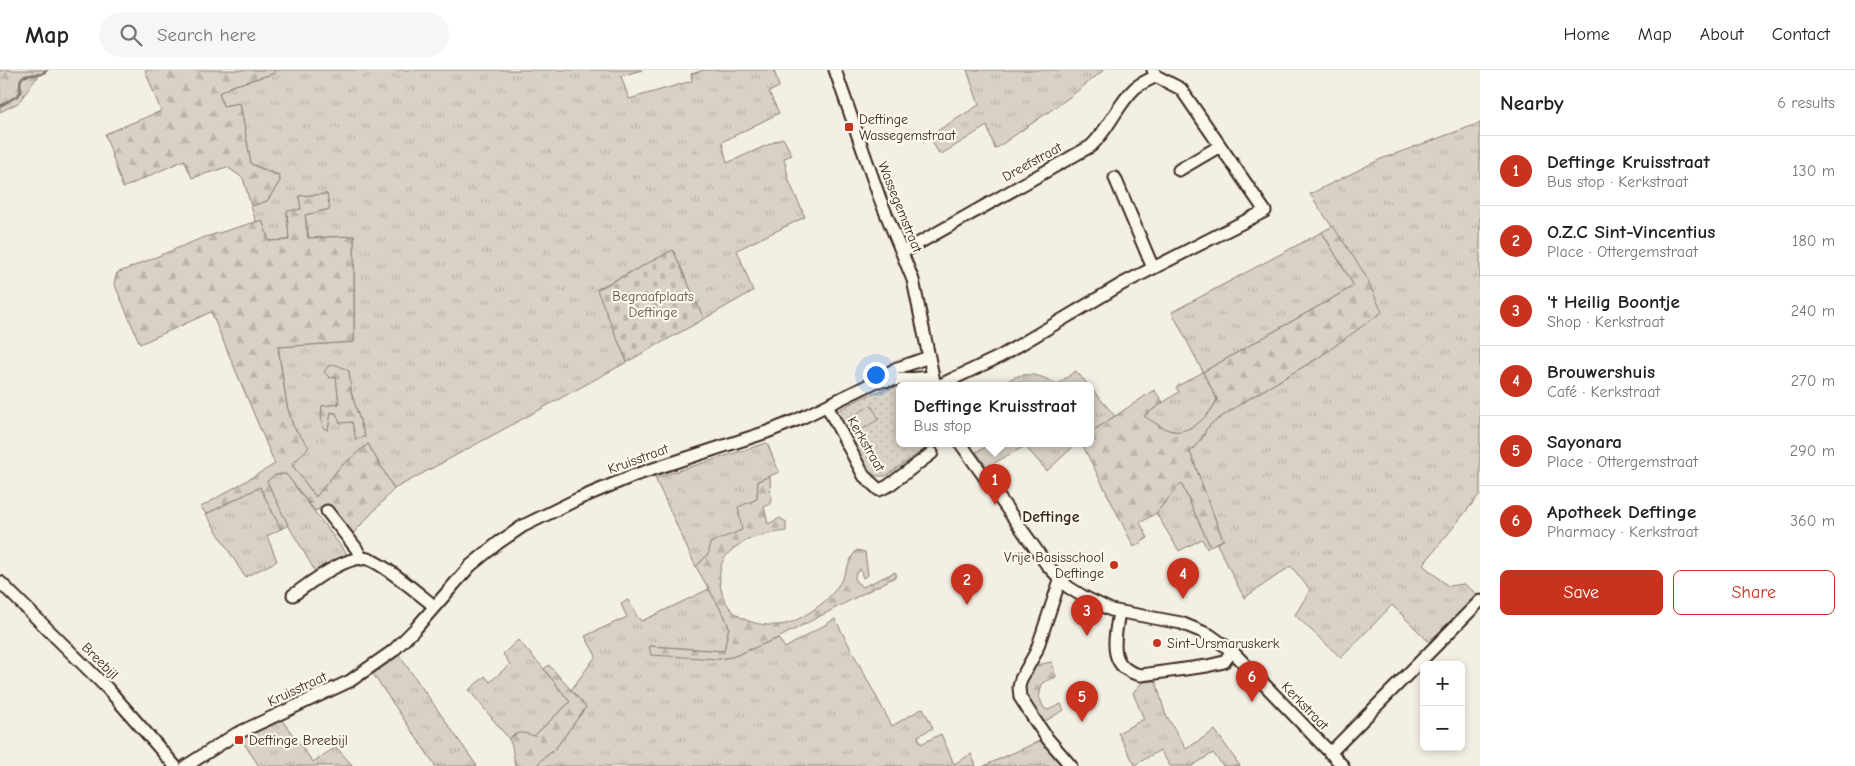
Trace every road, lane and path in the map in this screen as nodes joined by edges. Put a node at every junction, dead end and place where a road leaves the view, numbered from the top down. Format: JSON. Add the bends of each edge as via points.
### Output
{"nodes":[{"id":1,"x":835,"y":70,"type":"edge"},
{"id":2,"x":1154,"y":73,"type":"edge"},
{"id":3,"x":1220,"y":146,"type":"junction"},
{"id":4,"x":1179,"y":170,"type":"dead end"},
{"id":5,"x":1115,"y":178,"type":"dead end"},
{"id":6,"x":902,"y":252,"type":"junction"},
{"id":7,"x":1152,"y":268,"type":"junction"},
{"id":8,"x":929,"y":358,"type":"junction"},
{"id":9,"x":877,"y":381,"type":"junction"},
{"id":10,"x":906,"y":382,"type":"edge"},
{"id":11,"x":935,"y":382,"type":"edge"},
{"id":12,"x":937,"y":382,"type":"edge"},
{"id":13,"x":827,"y":406,"type":"junction"},
{"id":14,"x":963,"y":447,"type":"edge"},
{"id":15,"x":932,"y":453,"type":"dead end"},
{"id":16,"x":327,"y":511,"type":"dead end"},
{"id":17,"x":362,"y":559,"type":"junction"},
{"id":18,"x":1060,"y":580,"type":"junction"},
{"id":19,"x":0,"y":582,"type":"edge"},
{"id":20,"x":293,"y":595,"type":"dead end"},
{"id":21,"x":1480,"y":601,"type":"edge"},
{"id":22,"x":434,"y":606,"type":"junction"},
{"id":23,"x":1119,"y":612,"type":"junction"},
{"id":24,"x":1232,"y":651,"type":"junction"},
{"id":25,"x":1334,"y":761,"type":"edge"},
{"id":26,"x":174,"y":766,"type":"edge"},
{"id":27,"x":186,"y":766,"type":"edge"},
{"id":28,"x":1071,"y":766,"type":"edge"}],
"edges":[{"from":1,"to":6,"type":"street","name":"Wassegemstraat"},
{"from":2,"to":3,"type":"street","name":"Dreefstraat","via":[[1180,89]]},
{"from":2,"to":6,"type":"street","name":"Dreefstraat","via":[[1130,93],[1091,146]]},
{"from":3,"to":4,"type":"street"},
{"from":3,"to":7,"type":"street","name":"Dreefstraat","via":[[1265,211]]},
{"from":5,"to":7,"type":"street"},
{"from":6,"to":8,"type":"street","name":"Wassegemstraat","via":[[913,280]]},
{"from":7,"to":12,"type":"street","name":"Dreefstraat","via":[[1001,356]]},
{"from":8,"to":9,"type":"street","name":"Kruisstraat","via":[[895,369]]},
{"from":8,"to":11,"type":"street"},
{"from":9,"to":10,"type":"street","name":"Kruisstraat"},
{"from":9,"to":13,"type":"street","name":"Kruisstraat"},
{"from":13,"to":15,"type":"street","name":"Kerkstraat","via":[[864,476],[879,490]]},
{"from":13,"to":22,"type":"street","name":"Kruisstraat","via":[[767,432],[635,475],[524,526],[470,566]]},
{"from":14,"to":18,"type":"street","name":"Kerkstraat"},
{"from":16,"to":17,"type":"street"},
{"from":17,"to":20,"type":"street","via":[[338,566]]},
{"from":17,"to":22,"type":"street","via":[[376,564]]},
{"from":18,"to":23,"type":"street","name":"Kerkstraat","via":[[1084,597]]},
{"from":18,"to":28,"type":"street","via":[[1040,644],[1021,679],[1019,691],[1047,738]]},
{"from":19,"to":26,"type":"street","name":"Breebijl","via":[[108,689]]},
{"from":21,"to":25,"type":"street"},
{"from":22,"to":27,"type":"street","name":"Kruisstraat","via":[[393,651],[350,681],[236,734]]},
{"from":23,"to":24,"type":"street","name":"Kerkstraat","via":[[1191,626]]},
{"from":23,"to":24,"type":"street","via":[[1115,652],[1127,671],[1142,675],[1207,666],[1224,662]]},
{"from":24,"to":25,"type":"street","name":"Kerkstraat"}]}
